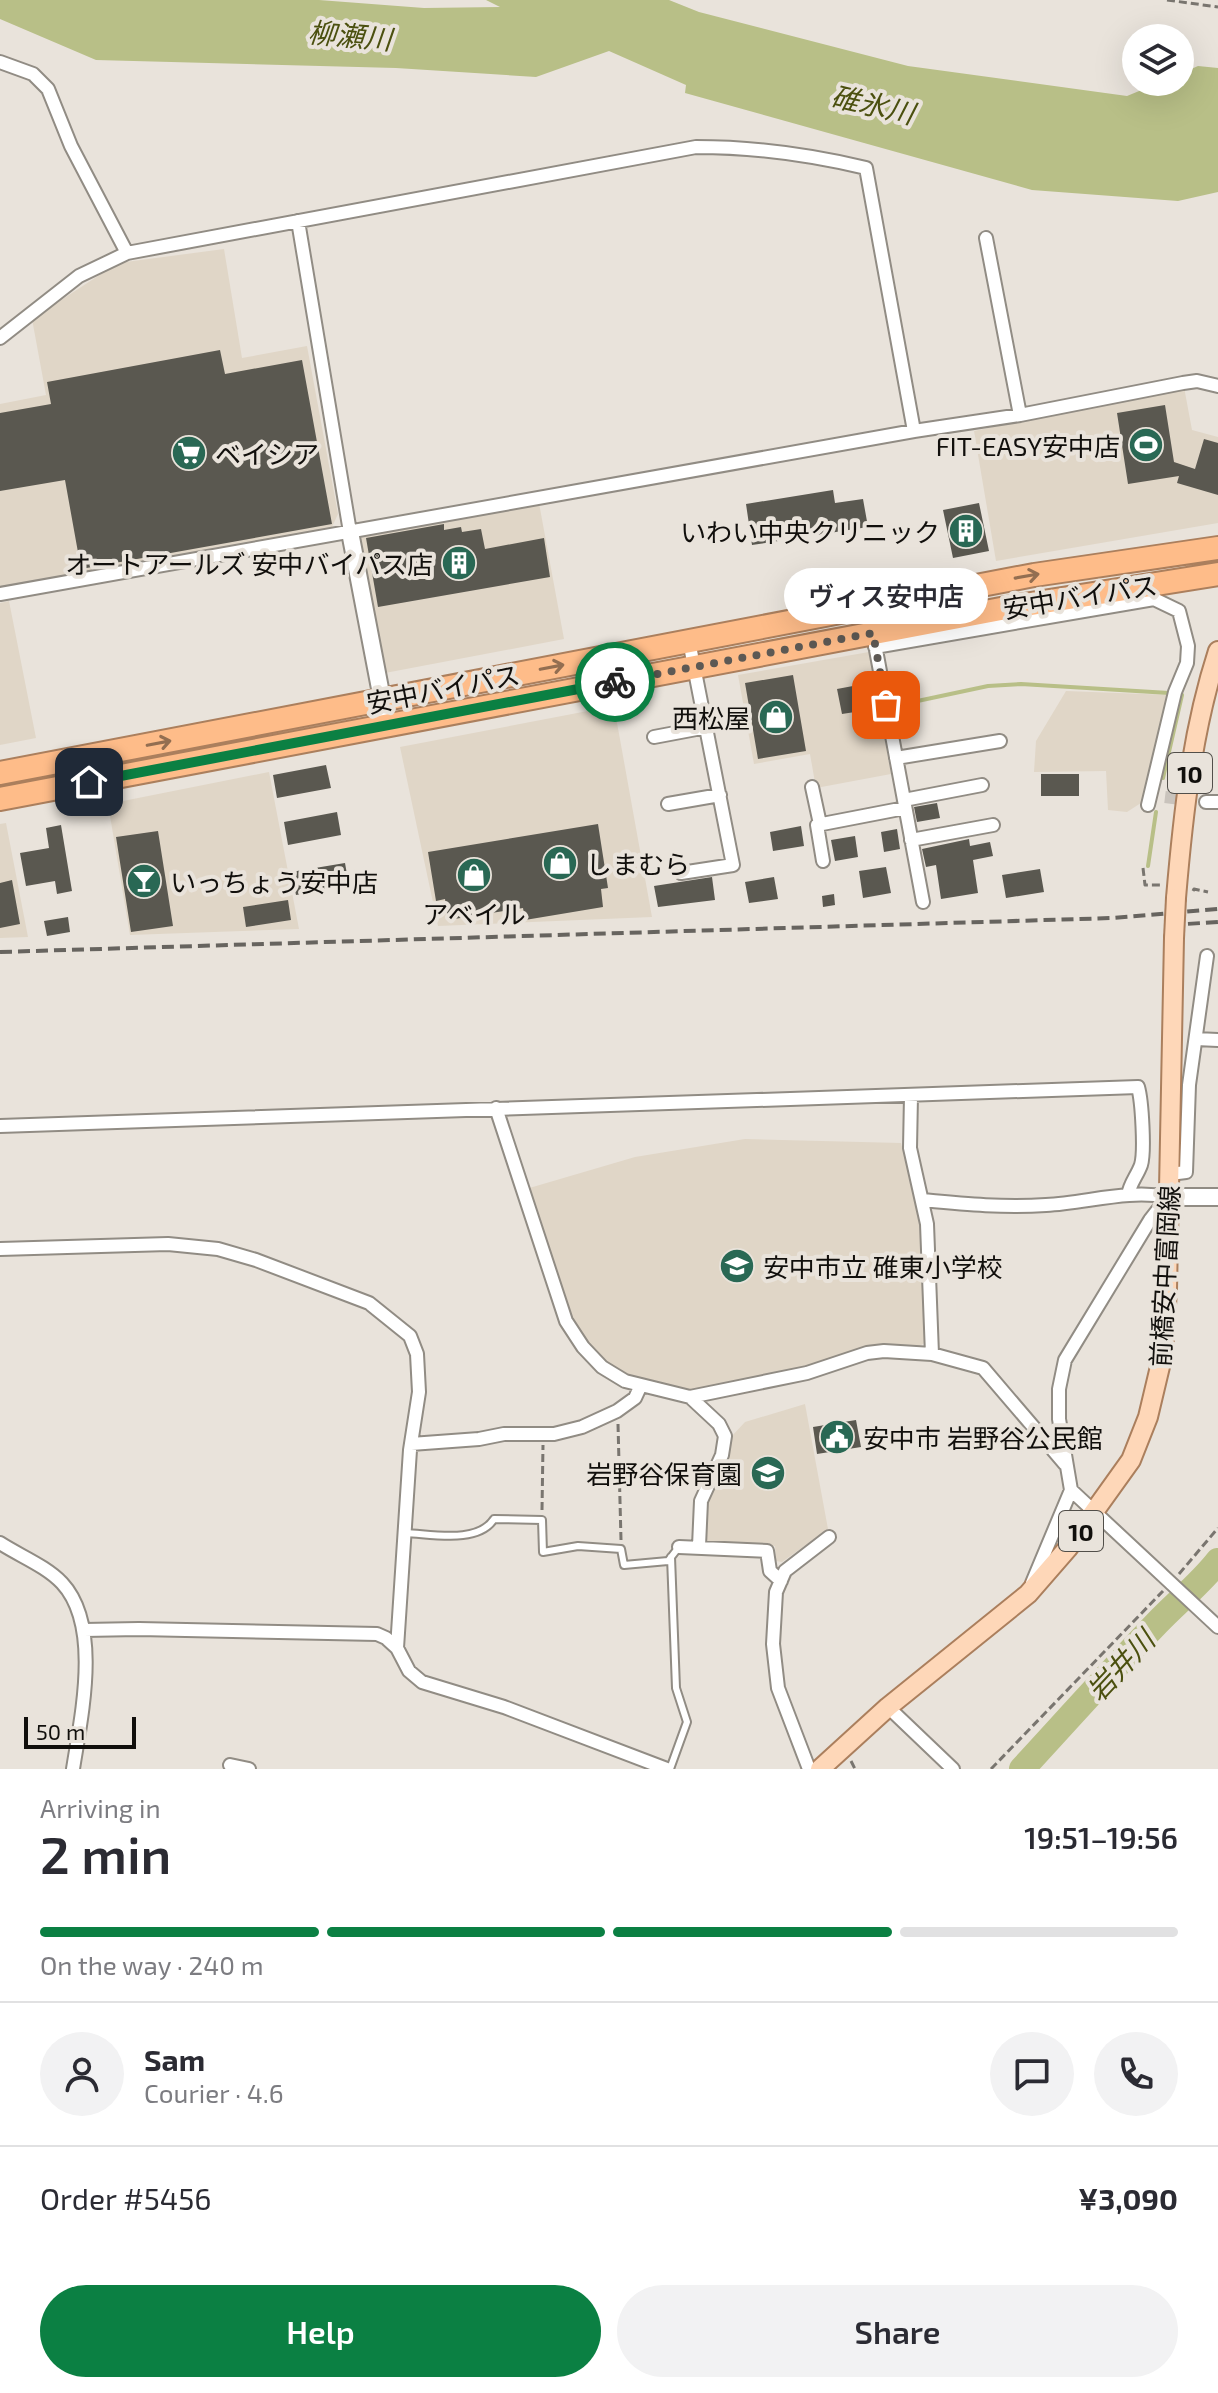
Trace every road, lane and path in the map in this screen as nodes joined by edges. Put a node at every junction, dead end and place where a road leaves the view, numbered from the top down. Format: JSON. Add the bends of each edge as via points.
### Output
{"nodes":[{"id":1,"x":1167,"y":0,"type":"edge"},
{"id":2,"x":1218,"y":7,"type":"edge"},
{"id":3,"x":0,"y":62,"type":"edge"},
{"id":4,"x":298,"y":221,"type":"junction"},
{"id":5,"x":986,"y":238,"type":"dead end"},
{"id":6,"x":127,"y":253,"type":"junction"},
{"id":7,"x":0,"y":338,"type":"edge"},
{"id":8,"x":1218,"y":386,"type":"edge"},
{"id":9,"x":1020,"y":415,"type":"junction"},
{"id":10,"x":914,"y":431,"type":"junction"},
{"id":11,"x":350,"y":532,"type":"junction"},
{"id":12,"x":1218,"y":548,"type":"edge"},
{"id":13,"x":1218,"y":574,"type":"edge"},
{"id":14,"x":0,"y":594,"type":"edge"},
{"id":15,"x":1133,"y":595,"type":"junction"},
{"id":16,"x":868,"y":607,"type":"junction"},
{"id":17,"x":874,"y":640,"type":"junction"},
{"id":18,"x":689,"y":641,"type":"junction"},
{"id":19,"x":1218,"y":651,"type":"edge"},
{"id":20,"x":694,"y":667,"type":"junction"},
{"id":21,"x":1214,"y":674,"type":"edge"},
{"id":22,"x":382,"y":700,"type":"junction"},
{"id":23,"x":387,"y":725,"type":"junction"},
{"id":24,"x":707,"y":727,"type":"junction"},
{"id":25,"x":654,"y":737,"type":"dead end"},
{"id":26,"x":1000,"y":741,"type":"dead end"},
{"id":27,"x":896,"y":758,"type":"junction"},
{"id":28,"x":0,"y":773,"type":"edge"},
{"id":29,"x":982,"y":785,"type":"dead end"},
{"id":30,"x":812,"y":787,"type":"dead end"},
{"id":31,"x":720,"y":795,"type":"junction"},
{"id":32,"x":1165,"y":797,"type":"dead end"},
{"id":33,"x":0,"y":799,"type":"edge"},
{"id":34,"x":668,"y":804,"type":"dead end"},
{"id":35,"x":904,"y":804,"type":"junction"},
{"id":36,"x":820,"y":824,"type":"junction"},
{"id":37,"x":993,"y":825,"type":"dead end"},
{"id":38,"x":911,"y":840,"type":"junction"},
{"id":39,"x":823,"y":861,"type":"dead end"},
{"id":40,"x":1143,"y":868,"type":"dead end"},
{"id":41,"x":681,"y":873,"type":"dead end"},
{"id":42,"x":1208,"y":892,"type":"dead end"},
{"id":43,"x":1176,"y":894,"type":"junction"},
{"id":44,"x":923,"y":902,"type":"dead end"},
{"id":45,"x":1207,"y":956,"type":"dead end"},
{"id":46,"x":1196,"y":1039,"type":"junction"},
{"id":47,"x":1218,"y":1040,"type":"edge"},
{"id":48,"x":911,"y":1096,"type":"junction"},
{"id":49,"x":496,"y":1108,"type":"junction"},
{"id":50,"x":0,"y":1126,"type":"edge"},
{"id":51,"x":1170,"y":1174,"type":"junction"},
{"id":52,"x":1128,"y":1195,"type":"junction"},
{"id":53,"x":1168,"y":1197,"type":"junction"},
{"id":54,"x":1218,"y":1197,"type":"edge"},
{"id":55,"x":922,"y":1200,"type":"junction"},
{"id":56,"x":0,"y":1249,"type":"edge"},
{"id":57,"x":932,"y":1354,"type":"junction"},
{"id":58,"x":641,"y":1385,"type":"junction"},
{"id":59,"x":690,"y":1397,"type":"junction"},
{"id":60,"x":610,"y":1416,"type":"junction"},
{"id":61,"x":543,"y":1434,"type":"junction"},
{"id":62,"x":411,"y":1444,"type":"junction"},
{"id":63,"x":1065,"y":1464,"type":"junction"},
{"id":64,"x":1071,"y":1490,"type":"junction"},
{"id":65,"x":1095,"y":1512,"type":"junction"},
{"id":66,"x":542,"y":1520,"type":"junction"},
{"id":67,"x":1218,"y":1528,"type":"edge"},
{"id":68,"x":406,"y":1533,"type":"junction"},
{"id":69,"x":829,"y":1537,"type":"dead end"},
{"id":70,"x":0,"y":1543,"type":"edge"},
{"id":71,"x":699,"y":1546,"type":"junction"},
{"id":72,"x":621,"y":1549,"type":"junction"},
{"id":73,"x":675,"y":1552,"type":"junction"},
{"id":74,"x":781,"y":1581,"type":"junction"},
{"id":75,"x":1171,"y":1584,"type":"junction"},
{"id":76,"x":1028,"y":1594,"type":"junction"},
{"id":77,"x":1218,"y":1627,"type":"edge"},
{"id":78,"x":84,"y":1630,"type":"junction"},
{"id":79,"x":397,"y":1648,"type":"junction"},
{"id":80,"x":888,"y":1707,"type":"junction"},
{"id":81,"x":230,"y":1765,"type":"dead end"},
{"id":82,"x":73,"y":1769,"type":"edge"},
{"id":83,"x":249,"y":1769,"type":"edge"},
{"id":84,"x":668,"y":1769,"type":"edge"},
{"id":85,"x":809,"y":1769,"type":"edge"},
{"id":86,"x":820,"y":1769,"type":"edge"},
{"id":87,"x":953,"y":1769,"type":"edge"},
{"id":88,"x":991,"y":1769,"type":"edge"}],
"edges":[{"from":1,"to":2,"type":"path"},
{"from":3,"to":6,"type":"street","via":[[33,74],[48,89],[71,146]]},
{"from":4,"to":6,"type":"street"},
{"from":4,"to":10,"type":"street","via":[[696,147],[866,168]]},
{"from":4,"to":11,"type":"street"},
{"from":5,"to":9,"type":"street"},
{"from":6,"to":7,"type":"street","via":[[79,276]]},
{"from":8,"to":9,"type":"street","via":[[1183,383]]},
{"from":9,"to":10,"type":"street"},
{"from":10,"to":11,"type":"street"},
{"from":11,"to":14,"type":"street"},
{"from":11,"to":22,"type":"street"},
{"from":16,"to":12,"type":"highway","name":"安中バイパス","one_way":true},
{"from":13,"to":15,"type":"highway","name":"安中バイパス"},
{"from":15,"to":17,"type":"highway","name":"安中バイパス"},
{"from":15,"to":32,"type":"street","via":[[1179,611],[1188,646],[1149,800]]},
{"from":16,"to":17,"type":"street"},
{"from":16,"to":18,"type":"highway","name":"安中バイパス"},
{"from":17,"to":20,"type":"highway","name":"安中バイパス"},
{"from":17,"to":27,"type":"street"},
{"from":18,"to":20,"type":"street"},
{"from":22,"to":18,"type":"highway","name":"安中バイパス","one_way":true},
{"from":19,"to":21,"type":"main road","name":"前橋安中富岡線","number":"10"},
{"from":20,"to":23,"type":"highway","name":"安中バイパス"},
{"from":20,"to":24,"type":"street"},
{"from":21,"to":43,"type":"main road","name":"前橋安中富岡線","number":"10","via":[[1183,814]]},
{"from":22,"to":23,"type":"street"},
{"from":28,"to":22,"type":"highway","name":"安中バイパス","one_way":true},
{"from":23,"to":33,"type":"highway","name":"安中バイパス"},
{"from":24,"to":25,"type":"street"},
{"from":24,"to":31,"type":"street"},
{"from":26,"to":27,"type":"street"},
{"from":27,"to":35,"type":"street"},
{"from":29,"to":35,"type":"street"},
{"from":30,"to":36,"type":"street"},
{"from":31,"to":34,"type":"street"},
{"from":31,"to":41,"type":"street","via":[[733,865]]},
{"from":35,"to":36,"type":"street"},
{"from":35,"to":38,"type":"street"},
{"from":36,"to":39,"type":"street"},
{"from":37,"to":38,"type":"street"},
{"from":38,"to":44,"type":"street"},
{"from":40,"to":43,"type":"path","via":[[1145,885]]},
{"from":42,"to":43,"type":"path"},
{"from":43,"to":51,"type":"main road","name":"前橋安中富岡線","number":"10","bridge":true},
{"from":45,"to":46,"type":"street"},
{"from":46,"to":47,"type":"street"},
{"from":46,"to":51,"type":"street","via":[[1186,1172]]},
{"from":48,"to":49,"type":"street"},
{"from":48,"to":52,"type":"street","via":[[1138,1087],[1141,1164]]},
{"from":48,"to":55,"type":"street","via":[[910,1148]]},
{"from":49,"to":50,"type":"street"},
{"from":49,"to":58,"type":"street","via":[[566,1321],[602,1367]]},
{"from":51,"to":53,"type":"main road","name":"前橋安中富岡線","number":"10"},
{"from":52,"to":53,"type":"street"},
{"from":52,"to":55,"type":"street","via":[[1048,1205]]},
{"from":53,"to":54,"type":"street"},
{"from":53,"to":63,"type":"street","via":[[1065,1360],[1059,1389]]},
{"from":53,"to":65,"type":"main road","name":"前橋安中富岡線","number":"10","via":[[1167,1289],[1157,1387],[1131,1460]]},
{"from":55,"to":57,"type":"street"},
{"from":56,"to":62,"type":"street","via":[[168,1244],[218,1249],[369,1303],[410,1336],[417,1354],[419,1392]]},
{"from":57,"to":59,"type":"street","via":[[867,1353],[807,1373]]},
{"from":57,"to":63,"type":"street","via":[[983,1368]]},
{"from":58,"to":59,"type":"street"},
{"from":58,"to":60,"type":"street","via":[[635,1398]]},
{"from":59,"to":71,"type":"street","via":[[725,1436],[701,1501]]},
{"from":60,"to":61,"type":"street"},
{"from":60,"to":72,"type":"path","via":[[620,1426]]},
{"from":61,"to":62,"type":"street"},
{"from":61,"to":66,"type":"path"},
{"from":62,"to":68,"type":"street"},
{"from":63,"to":64,"type":"street"},
{"from":64,"to":65,"type":"street"},
{"from":64,"to":76,"type":"street"},
{"from":65,"to":75,"type":"street"},
{"from":65,"to":76,"type":"main road","name":"前橋安中富岡線","number":"10"},
{"from":66,"to":68,"type":"lane","via":[[494,1519],[488,1528],[472,1534]]},
{"from":66,"to":72,"type":"lane","via":[[543,1552],[578,1546]]},
{"from":67,"to":75,"type":"path"},
{"from":68,"to":79,"type":"street"},
{"from":69,"to":74,"type":"street","via":[[785,1571]]},
{"from":70,"to":78,"type":"street","via":[[62,1583]]},
{"from":71,"to":73,"type":"street"},
{"from":71,"to":74,"type":"street","via":[[767,1551],[770,1571]]},
{"from":72,"to":73,"type":"lane","via":[[624,1565],[668,1561]]},
{"from":73,"to":84,"type":"lane","via":[[676,1688],[687,1722]]},
{"from":74,"to":85,"type":"street","via":[[773,1644],[778,1688]]},
{"from":75,"to":77,"type":"street"},
{"from":75,"to":88,"type":"path"},
{"from":76,"to":80,"type":"main road","name":"前橋安中富岡線","number":"10"},
{"from":78,"to":79,"type":"street","via":[[377,1634]]},
{"from":78,"to":82,"type":"street","via":[[83,1698]]},
{"from":79,"to":84,"type":"street","via":[[422,1682]]},
{"from":80,"to":86,"type":"main road","name":"前橋安中富岡線","number":"10"},
{"from":80,"to":87,"type":"street"},
{"from":81,"to":83,"type":"street"}]}
